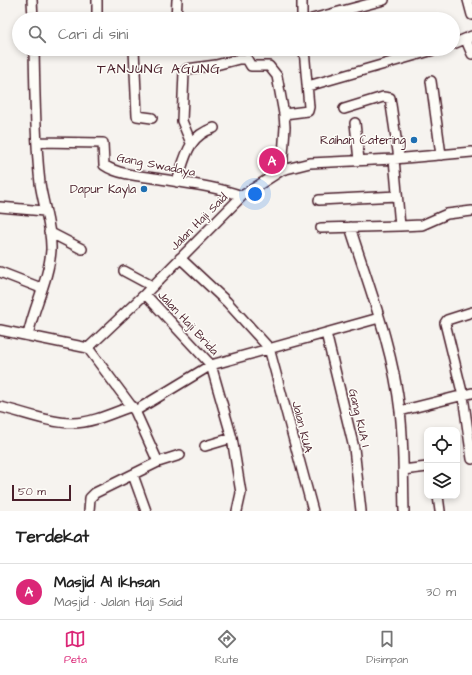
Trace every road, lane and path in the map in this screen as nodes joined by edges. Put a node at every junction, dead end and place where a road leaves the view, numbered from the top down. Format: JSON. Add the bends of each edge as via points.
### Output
{"nodes":[{"id":1,"x":32,"y":0,"type":"edge"},
{"id":2,"x":97,"y":0,"type":"edge"},
{"id":3,"x":176,"y":0,"type":"edge"},
{"id":4,"x":302,"y":0,"type":"edge"},
{"id":5,"x":384,"y":0,"type":"edge"},
{"id":6,"x":468,"y":0,"type":"edge"},
{"id":7,"x":33,"y":12,"type":"edge"},
{"id":8,"x":97,"y":12,"type":"edge"},
{"id":9,"x":176,"y":12,"type":"edge"},
{"id":10,"x":302,"y":12,"type":"edge"},
{"id":11,"x":339,"y":12,"type":"edge"},
{"id":12,"x":472,"y":15,"type":"edge"},
{"id":13,"x":469,"y":38,"type":"edge"},
{"id":14,"x":472,"y":54,"type":"edge"},
{"id":15,"x":34,"y":56,"type":"edge"},
{"id":16,"x":134,"y":56,"type":"edge"},
{"id":17,"x":305,"y":56,"type":"edge"},
{"id":18,"x":413,"y":56,"type":"edge"},
{"id":19,"x":431,"y":81,"type":"dead end"},
{"id":20,"x":308,"y":86,"type":"junction"},
{"id":21,"x":344,"y":109,"type":"dead end"},
{"id":22,"x":284,"y":114,"type":"junction"},
{"id":23,"x":152,"y":118,"type":"dead end"},
{"id":24,"x":355,"y":123,"type":"dead end"},
{"id":25,"x":214,"y":128,"type":"dead end"},
{"id":26,"x":37,"y":142,"type":"junction"},
{"id":27,"x":191,"y":143,"type":"junction"},
{"id":28,"x":472,"y":152,"type":"edge"},
{"id":29,"x":441,"y":155,"type":"junction"},
{"id":30,"x":396,"y":159,"type":"junction"},
{"id":31,"x":359,"y":160,"type":"junction"},
{"id":32,"x":282,"y":170,"type":"junction"},
{"id":33,"x":177,"y":182,"type":"junction"},
{"id":34,"x":242,"y":196,"type":"junction"},
{"id":35,"x":397,"y":196,"type":"junction"},
{"id":36,"x":319,"y":200,"type":"dead end"},
{"id":37,"x":0,"y":207,"type":"edge"},
{"id":38,"x":44,"y":211,"type":"junction"},
{"id":39,"x":472,"y":211,"type":"edge"},
{"id":40,"x":400,"y":226,"type":"junction"},
{"id":41,"x":350,"y":227,"type":"junction"},
{"id":42,"x":321,"y":228,"type":"dead end"},
{"id":43,"x":50,"y":232,"type":"junction"},
{"id":44,"x":82,"y":250,"type":"dead end"},
{"id":45,"x":180,"y":258,"type":"junction"},
{"id":46,"x":124,"y":271,"type":"dead end"},
{"id":47,"x":0,"y":272,"type":"edge"},
{"id":48,"x":152,"y":286,"type":"junction"},
{"id":49,"x":42,"y":288,"type":"junction"},
{"id":50,"x":145,"y":294,"type":"junction"},
{"id":51,"x":472,"y":312,"type":"edge"},
{"id":52,"x":379,"y":318,"type":"junction"},
{"id":53,"x":0,"y":330,"type":"edge"},
{"id":54,"x":326,"y":333,"type":"junction"},
{"id":55,"x":28,"y":335,"type":"junction"},
{"id":56,"x":88,"y":348,"type":"junction"},
{"id":57,"x":269,"y":348,"type":"junction"},
{"id":58,"x":211,"y":365,"type":"junction"},
{"id":59,"x":472,"y":393,"type":"edge"},
{"id":60,"x":463,"y":396,"type":"junction"},
{"id":61,"x":0,"y":407,"type":"edge"},
{"id":62,"x":133,"y":409,"type":"junction"},
{"id":63,"x":400,"y":411,"type":"junction"},
{"id":64,"x":232,"y":438,"type":"junction"},
{"id":65,"x":205,"y":446,"type":"dead end"},
{"id":66,"x":180,"y":455,"type":"dead end"},
{"id":67,"x":472,"y":459,"type":"edge"},
{"id":68,"x":158,"y":462,"type":"junction"},
{"id":69,"x":424,"y":467,"type":"edge"},
{"id":70,"x":403,"y":470,"type":"junction"},
{"id":71,"x":134,"y":475,"type":"junction"},
{"id":72,"x":438,"y":499,"type":"edge"},
{"id":73,"x":89,"y":511,"type":"edge"},
{"id":74,"x":146,"y":511,"type":"edge"},
{"id":75,"x":237,"y":511,"type":"edge"},
{"id":76,"x":313,"y":511,"type":"edge"},
{"id":77,"x":361,"y":511,"type":"edge"},
{"id":78,"x":404,"y":511,"type":"edge"},
{"id":79,"x":440,"y":511,"type":"edge"}],
"edges":[{"from":1,"to":7,"type":"street"},
{"from":2,"to":8,"type":"street"},
{"from":3,"to":9,"type":"street"},
{"from":4,"to":10,"type":"street"},
{"from":5,"to":11,"type":"street"},
{"from":6,"to":12,"type":"street"},
{"from":13,"to":14,"type":"street"},
{"from":15,"to":26,"type":"street"},
{"from":16,"to":23,"type":"street","via":[[137,116]]},
{"from":17,"to":20,"type":"street"},
{"from":18,"to":20,"type":"street"},
{"from":19,"to":29,"type":"street"},
{"from":20,"to":22,"type":"street","via":[[308,111]]},
{"from":21,"to":30,"type":"street","via":[[383,97],[390,98]]},
{"from":22,"to":27,"type":"street","via":[[277,76],[269,66],[251,66],[247,59],[239,59],[187,69],[184,72],[182,120]]},
{"from":22,"to":32,"type":"street"},
{"from":24,"to":31,"type":"street"},
{"from":25,"to":27,"type":"street","via":[[200,133]]},
{"from":26,"to":33,"type":"street","name":"Gang Swadaya","via":[[103,143],[104,165],[110,169]]},
{"from":26,"to":38,"type":"street"},
{"from":27,"to":33,"type":"street"},
{"from":28,"to":29,"type":"street","name":"Jalan Haji Said"},
{"from":29,"to":30,"type":"street","name":"Jalan Haji Said"},
{"from":30,"to":31,"type":"street","name":"Jalan Haji Said"},
{"from":30,"to":35,"type":"street"},
{"from":31,"to":32,"type":"street","name":"Jalan Haji Said","via":[[310,163]]},
{"from":32,"to":34,"type":"street","name":"Jalan Haji Said"},
{"from":33,"to":34,"type":"street","name":"Gang Swadaya"},
{"from":34,"to":45,"type":"street","name":"Jalan Haji Said"},
{"from":35,"to":36,"type":"street"},
{"from":35,"to":40,"type":"street"},
{"from":37,"to":38,"type":"street"},
{"from":38,"to":43,"type":"street"},
{"from":39,"to":40,"type":"street","via":[[447,214],[422,225]]},
{"from":40,"to":41,"type":"street"},
{"from":41,"to":42,"type":"street"},
{"from":41,"to":52,"type":"street"},
{"from":43,"to":44,"type":"street"},
{"from":43,"to":49,"type":"street","via":[[50,261]]},
{"from":45,"to":48,"type":"street","name":"Jalan Haji Said"},
{"from":45,"to":57,"type":"street","via":[[227,302]]},
{"from":46,"to":48,"type":"street"},
{"from":47,"to":49,"type":"street"},
{"from":48,"to":50,"type":"street","name":"Jalan Haji Said"},
{"from":49,"to":55,"type":"street"},
{"from":50,"to":56,"type":"street","name":"Jalan Haji Said"},
{"from":50,"to":58,"type":"street","name":"Jalan Haji Brida"},
{"from":51,"to":60,"type":"street","via":[[447,320],[445,323]]},
{"from":52,"to":54,"type":"street"},
{"from":52,"to":63,"type":"street"},
{"from":53,"to":55,"type":"street"},
{"from":54,"to":57,"type":"street"},
{"from":54,"to":77,"type":"street","name":"Gang KUA I","via":[[354,448]]},
{"from":55,"to":56,"type":"street"},
{"from":56,"to":62,"type":"street"},
{"from":57,"to":58,"type":"street"},
{"from":57,"to":76,"type":"street","name":"Jalan KUA"},
{"from":58,"to":62,"type":"street"},
{"from":58,"to":64,"type":"street","name":"Jalan Haji Brida"},
{"from":59,"to":60,"type":"street"},
{"from":60,"to":63,"type":"street"},
{"from":60,"to":67,"type":"street"},
{"from":61,"to":62,"type":"street","via":[[73,423]]},
{"from":62,"to":68,"type":"street"},
{"from":63,"to":70,"type":"street"},
{"from":64,"to":65,"type":"street"},
{"from":64,"to":75,"type":"street","name":"Jalan Haji Brida","via":[[241,493]]},
{"from":66,"to":68,"type":"street"},
{"from":68,"to":71,"type":"street"},
{"from":69,"to":70,"type":"street"},
{"from":70,"to":78,"type":"street"},
{"from":71,"to":73,"type":"street","via":[[95,492],[90,498]]},
{"from":71,"to":74,"type":"street"},
{"from":72,"to":79,"type":"street"}]}
